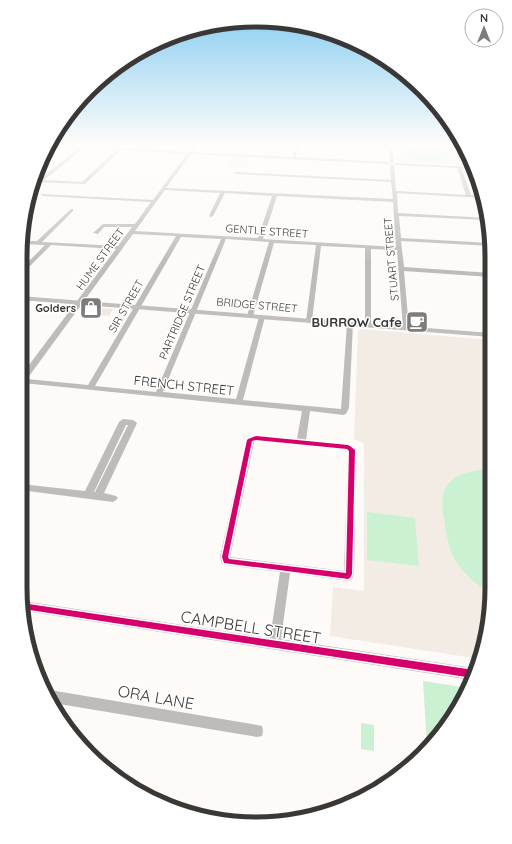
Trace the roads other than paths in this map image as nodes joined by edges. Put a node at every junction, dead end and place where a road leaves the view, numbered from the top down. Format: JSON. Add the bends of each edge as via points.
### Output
{"nodes":[{"id":1,"x":168,"y":185,"type":"edge"},
{"id":2,"x":394,"y":185,"type":"edge"},
{"id":3,"x":465,"y":185,"type":"edge"},
{"id":4,"x":165,"y":189,"type":"junction"},
{"id":5,"x":223,"y":192,"type":"junction"},
{"id":6,"x":395,"y":192,"type":"junction"},
{"id":7,"x":43,"y":195,"type":"dead end"},
{"id":8,"x":275,"y":195,"type":"junction"},
{"id":9,"x":468,"y":196,"type":"junction"},
{"id":10,"x":477,"y":197,"type":"edge"},
{"id":11,"x":155,"y":201,"type":"junction"},
{"id":12,"x":396,"y":201,"type":"junction"},
{"id":13,"x":71,"y":210,"type":"dead end"},
{"id":14,"x":397,"y":214,"type":"junction"},
{"id":15,"x":211,"y":216,"type":"dead end"},
{"id":16,"x":482,"y":219,"type":"edge"},
{"id":17,"x":136,"y":226,"type":"junction"},
{"id":18,"x":133,"y":232,"type":"junction"},
{"id":19,"x":96,"y":233,"type":"dead end"},
{"id":20,"x":179,"y":235,"type":"junction"},
{"id":21,"x":224,"y":238,"type":"junction"},
{"id":22,"x":399,"y":239,"type":"junction"},
{"id":23,"x":260,"y":240,"type":"junction"},
{"id":24,"x":272,"y":241,"type":"junction"},
{"id":25,"x":27,"y":242,"type":"edge"},
{"id":26,"x":38,"y":243,"type":"junction"},
{"id":27,"x":49,"y":244,"type":"junction"},
{"id":28,"x":319,"y":244,"type":"junction"},
{"id":29,"x":485,"y":245,"type":"edge"},
{"id":30,"x":368,"y":247,"type":"junction"},
{"id":31,"x":120,"y":248,"type":"junction"},
{"id":32,"x":400,"y":249,"type":"junction"},
{"id":33,"x":27,"y":267,"type":"edge"},
{"id":34,"x":401,"y":269,"type":"junction"},
{"id":35,"x":485,"y":275,"type":"edge"},
{"id":36,"x":27,"y":298,"type":"edge"},
{"id":37,"x":81,"y":302,"type":"junction"},
{"id":38,"x":138,"y":307,"type":"junction"},
{"id":39,"x":194,"y":311,"type":"junction"},
{"id":40,"x":250,"y":316,"type":"junction"},
{"id":41,"x":262,"y":317,"type":"junction"},
{"id":42,"x":308,"y":321,"type":"junction"},
{"id":43,"x":350,"y":324,"type":"junction"},
{"id":44,"x":368,"y":325,"type":"junction"},
{"id":45,"x":406,"y":328,"type":"junction"},
{"id":46,"x":485,"y":334,"type":"edge"},
{"id":47,"x":27,"y":374,"type":"edge"},
{"id":48,"x":27,"y":383,"type":"edge"},
{"id":49,"x":90,"y":388,"type":"junction"},
{"id":50,"x":158,"y":395,"type":"junction"},
{"id":51,"x":239,"y":402,"type":"junction"},
{"id":52,"x":306,"y":409,"type":"junction"},
{"id":53,"x":301,"y":443,"type":"junction"},
{"id":54,"x":27,"y":488,"type":"edge"},
{"id":55,"x":88,"y":495,"type":"junction"},
{"id":56,"x":98,"y":496,"type":"junction"},
{"id":57,"x":113,"y":498,"type":"dead end"},
{"id":58,"x":286,"y":570,"type":"junction"},
{"id":59,"x":27,"y":607,"type":"edge"},
{"id":60,"x":276,"y":644,"type":"junction"},
{"id":61,"x":469,"y":673,"type":"edge"},
{"id":62,"x":55,"y":697,"type":"edge"},
{"id":63,"x":257,"y":731,"type":"dead end"}],
"edges":[{"from":1,"to":4,"type":"street","name":"HUME STREET"},
{"from":2,"to":6,"type":"street","name":"STUART STREET"},
{"from":3,"to":9,"type":"street"},
{"from":4,"to":5,"type":"street"},
{"from":4,"to":11,"type":"street","name":"HUME STREET"},
{"from":5,"to":8,"type":"street"},
{"from":5,"to":15,"type":"street"},
{"from":6,"to":9,"type":"street"},
{"from":6,"to":12,"type":"street","name":"STUART STREET"},
{"from":7,"to":11,"type":"street"},
{"from":8,"to":12,"type":"street"},
{"from":8,"to":23,"type":"street"},
{"from":9,"to":10,"type":"street"},
{"from":11,"to":17,"type":"street","name":"HUME STREET"},
{"from":12,"to":14,"type":"street","name":"STUART STREET"},
{"from":13,"to":26,"type":"street"},
{"from":14,"to":16,"type":"street"},
{"from":14,"to":22,"type":"street","name":"STUART STREET"},
{"from":17,"to":18,"type":"street","name":"HUME STREET"},
{"from":17,"to":19,"type":"street","via":[[103,225]]},
{"from":18,"to":20,"type":"street","name":"GENTLE STREET"},
{"from":18,"to":31,"type":"street","name":"HUME STREET"},
{"from":20,"to":21,"type":"street","name":"GENTLE STREET"},
{"from":20,"to":38,"type":"street","name":"SIR STREET"},
{"from":21,"to":23,"type":"street","name":"GENTLE STREET"},
{"from":21,"to":39,"type":"street","name":"PARTRIDGE STREET"},
{"from":22,"to":29,"type":"street"},
{"from":22,"to":32,"type":"street","name":"STUART STREET"},
{"from":23,"to":24,"type":"street","name":"GENTLE STREET"},
{"from":24,"to":28,"type":"street","name":"GENTLE STREET"},
{"from":24,"to":40,"type":"street"},
{"from":25,"to":26,"type":"street"},
{"from":26,"to":27,"type":"street"},
{"from":27,"to":31,"type":"street"},
{"from":27,"to":33,"type":"street"},
{"from":28,"to":30,"type":"street","name":"GENTLE STREET"},
{"from":28,"to":42,"type":"street"},
{"from":30,"to":32,"type":"street","name":"GENTLE STREET"},
{"from":30,"to":44,"type":"street"},
{"from":31,"to":37,"type":"street","name":"HUME STREET"},
{"from":32,"to":34,"type":"street","name":"STUART STREET"},
{"from":34,"to":35,"type":"street"},
{"from":34,"to":45,"type":"street","name":"STUART STREET"},
{"from":36,"to":37,"type":"main road","name":"BRIDGE STREET"},
{"from":37,"to":38,"type":"main road","name":"BRIDGE STREET"},
{"from":37,"to":47,"type":"street","name":"HUME STREET"},
{"from":38,"to":39,"type":"main road","name":"BRIDGE STREET"},
{"from":38,"to":49,"type":"street","name":"SIR STREET"},
{"from":39,"to":40,"type":"main road","name":"BRIDGE STREET"},
{"from":39,"to":50,"type":"street","name":"PARTRIDGE STREET"},
{"from":40,"to":41,"type":"main road","name":"BRIDGE STREET"},
{"from":41,"to":42,"type":"main road","name":"BRIDGE STREET"},
{"from":41,"to":51,"type":"street"},
{"from":42,"to":43,"type":"main road","name":"BRIDGE STREET"},
{"from":43,"to":44,"type":"main road","name":"BRIDGE STREET"},
{"from":43,"to":52,"type":"street","name":"FRENCH STREET","via":[[343,412]]},
{"from":44,"to":45,"type":"main road","name":"BRIDGE STREET"},
{"from":45,"to":46,"type":"main road","name":"BRIDGE STREET"},
{"from":48,"to":49,"type":"street","name":"FRENCH STREET"},
{"from":49,"to":50,"type":"street","name":"FRENCH STREET"},
{"from":50,"to":51,"type":"street","name":"FRENCH STREET"},
{"from":51,"to":52,"type":"street","name":"FRENCH STREET"},
{"from":52,"to":53,"type":"street"},
{"from":53,"to":58,"type":"street","via":[[255,438],[250,440],[225,559],[228,563]]},
{"from":53,"to":58,"type":"street","via":[[353,450],[350,574],[345,577]]},
{"from":54,"to":55,"type":"street"},
{"from":55,"to":56,"type":"street"},
{"from":55,"to":56,"type":"street","via":[[123,422],[133,423]]},
{"from":56,"to":57,"type":"street"},
{"from":58,"to":60,"type":"street"},
{"from":59,"to":60,"type":"street","name":"CAMPBELL STREET"},
{"from":60,"to":61,"type":"street","name":"CAMPBELL STREET"},
{"from":62,"to":63,"type":"street","name":"ORA LANE"}]}
